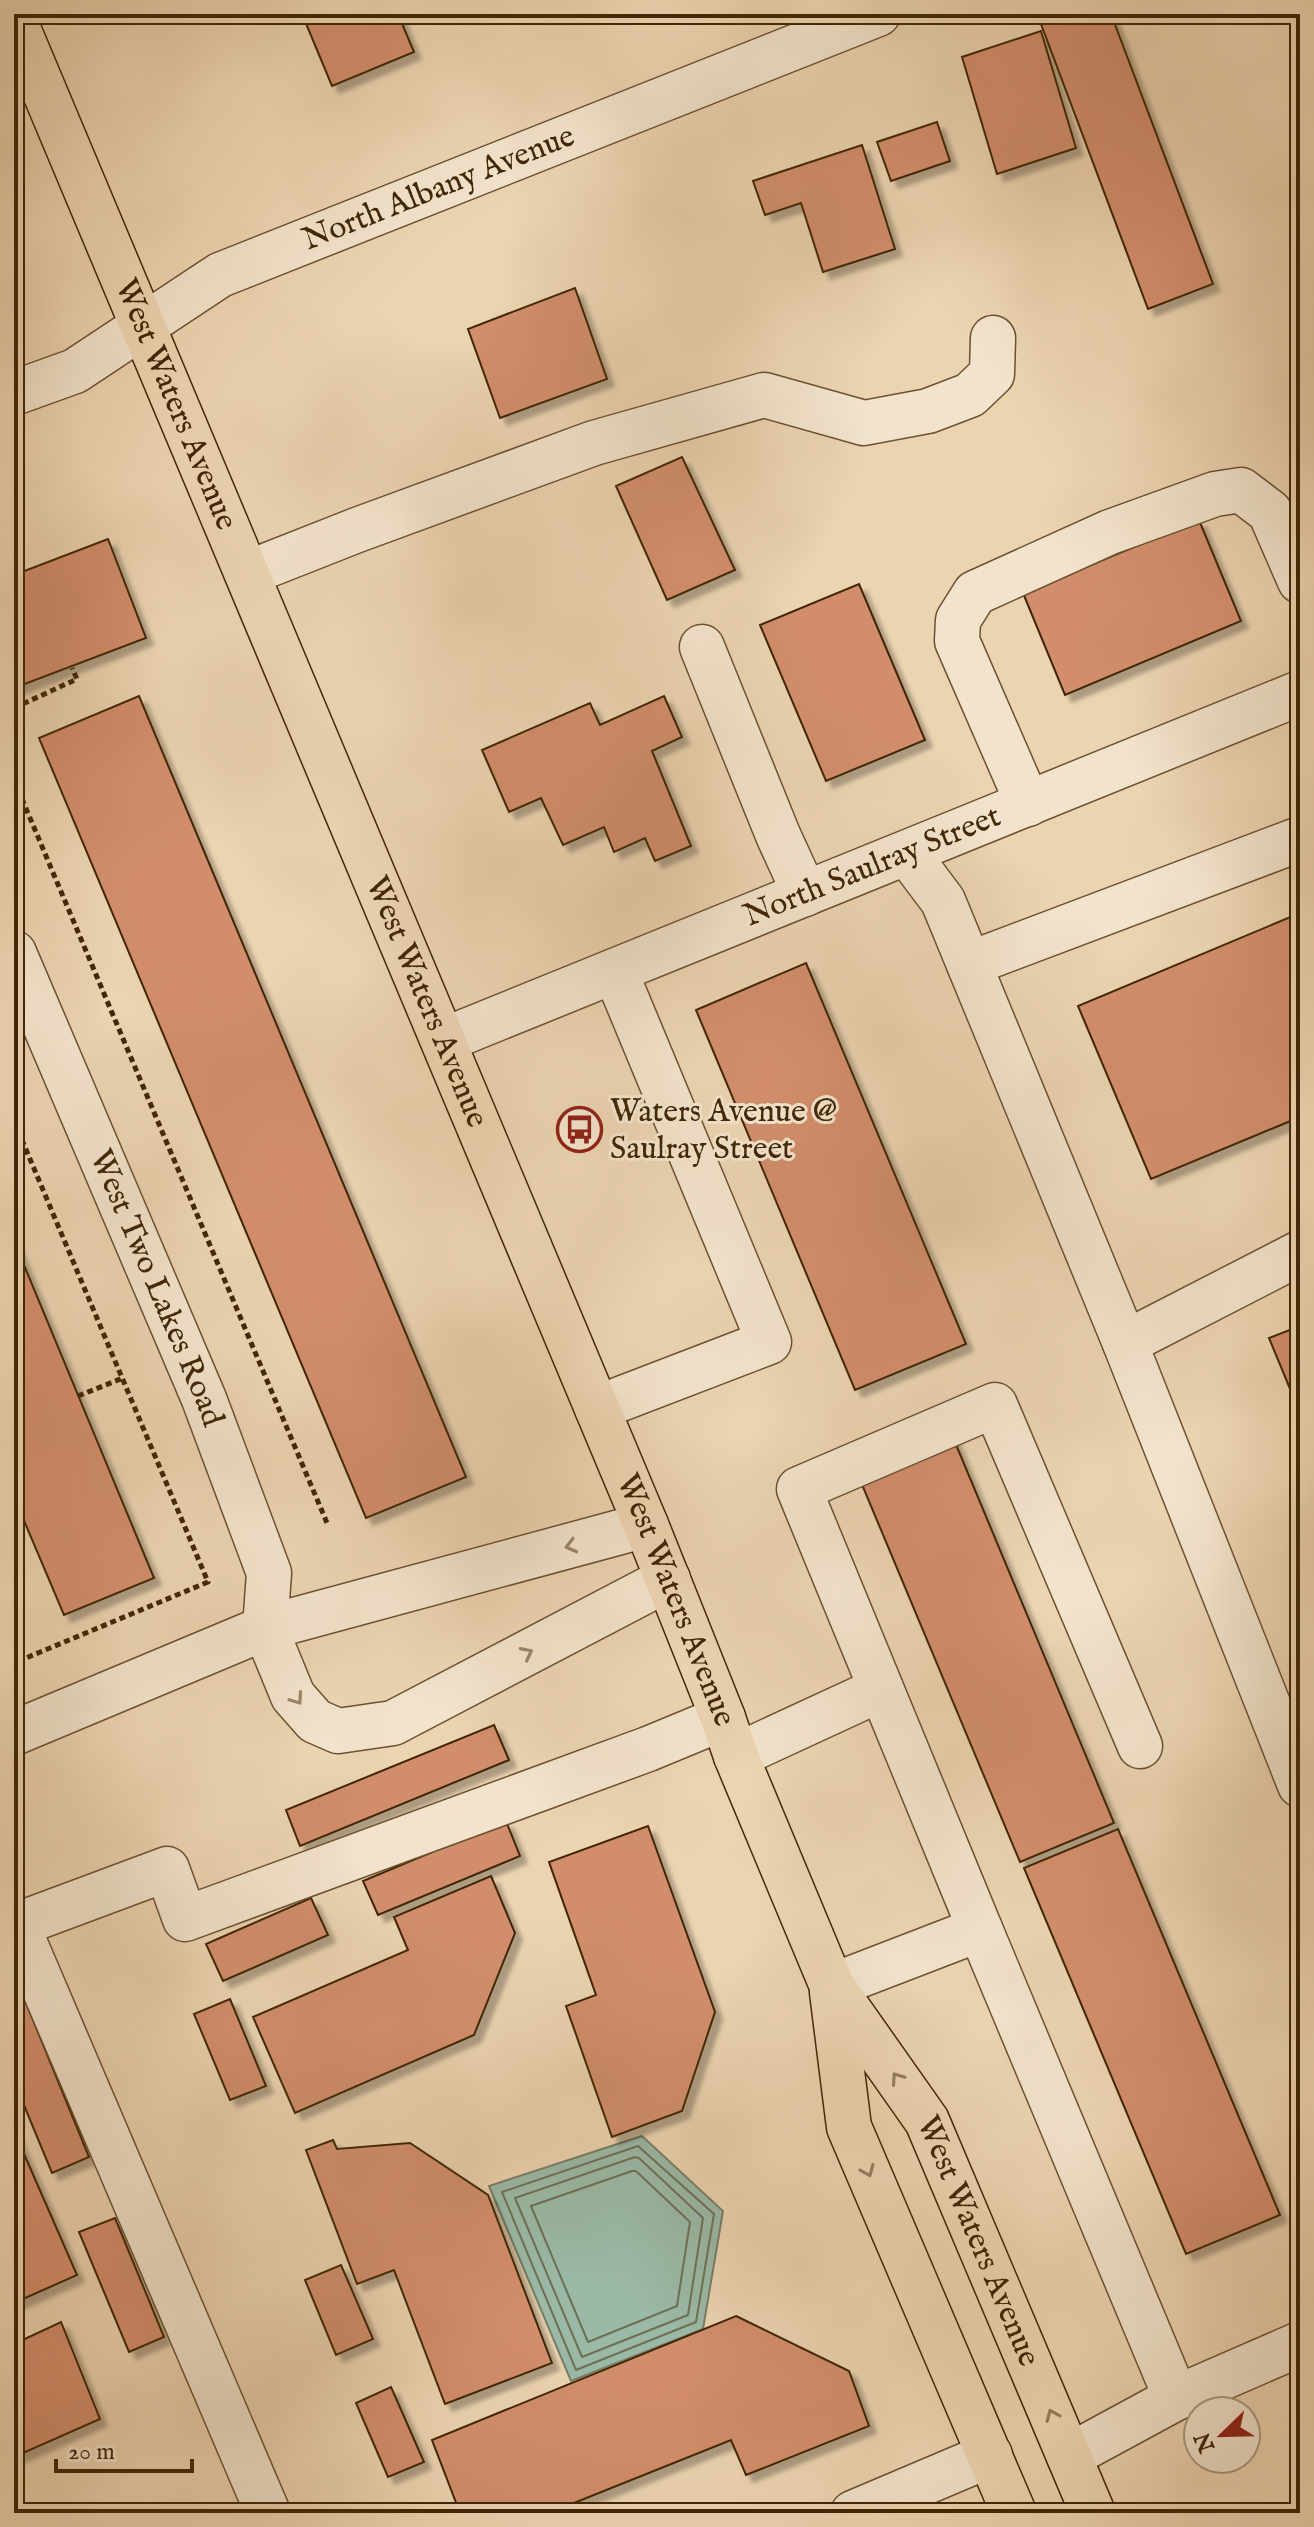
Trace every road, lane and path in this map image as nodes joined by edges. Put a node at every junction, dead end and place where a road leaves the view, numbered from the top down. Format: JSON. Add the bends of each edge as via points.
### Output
{"nodes":[{"id":1,"x":878,"y":14,"type":"edge"},
{"id":2,"x":14,"y":19,"type":"edge"},
{"id":3,"x":143,"y":326,"type":"junction"},
{"id":4,"x":993,"y":338,"type":"dead end"},
{"id":5,"x":14,"y":393,"type":"edge"},
{"id":6,"x":248,"y":573,"type":"junction"},
{"id":7,"x":1300,"y":581,"type":"edge"},
{"id":8,"x":702,"y":647,"type":"dead end"},
{"id":9,"x":72,"y":668,"type":"dead end"},
{"id":10,"x":1300,"y":693,"type":"edge"},
{"id":11,"x":14,"y":708,"type":"edge"},
{"id":12,"x":14,"y":780,"type":"edge"},
{"id":13,"x":1028,"y":804,"type":"junction"},
{"id":14,"x":1300,"y":839,"type":"edge"},
{"id":15,"x":907,"y":853,"type":"junction"},
{"id":16,"x":805,"y":894,"type":"junction"},
{"id":17,"x":14,"y":953,"type":"edge"},
{"id":18,"x":969,"y":964,"type":"junction"},
{"id":19,"x":615,"y":971,"type":"junction"},
{"id":20,"x":444,"y":1040,"type":"junction"},
{"id":21,"x":14,"y":1121,"type":"edge"},
{"id":22,"x":1300,"y":1253,"type":"edge"},
{"id":23,"x":1125,"y":1343,"type":"junction"},
{"id":24,"x":123,"y":1378,"type":"junction"},
{"id":25,"x":78,"y":1396,"type":"dead end"},
{"id":26,"x":597,"y":1408,"type":"junction"},
{"id":27,"x":327,"y":1523,"type":"dead end"},
{"id":28,"x":646,"y":1525,"type":"junction"},
{"id":29,"x":668,"y":1579,"type":"junction"},
{"id":30,"x":265,"y":1628,"type":"junction"},
{"id":31,"x":14,"y":1663,"type":"edge"},
{"id":32,"x":881,"y":1689,"type":"junction"},
{"id":33,"x":14,"y":1733,"type":"edge"},
{"id":34,"x":730,"y":1737,"type":"junction"},
{"id":35,"x":1140,"y":1746,"type":"dead end"},
{"id":36,"x":1300,"y":1785,"type":"edge"},
{"id":37,"x":16,"y":1925,"type":"edge"},
{"id":38,"x":980,"y":1929,"type":"junction"},
{"id":39,"x":832,"y":1986,"type":"junction"},
{"id":40,"x":1300,"y":2344,"type":"edge"},
{"id":41,"x":1176,"y":2398,"type":"junction"},
{"id":42,"x":990,"y":2455,"type":"junction"},
{"id":43,"x":1069,"y":2456,"type":"junction"},
{"id":44,"x":268,"y":2513,"type":"edge"},
{"id":45,"x":853,"y":2513,"type":"edge"},
{"id":46,"x":1014,"y":2513,"type":"edge"},
{"id":47,"x":1093,"y":2513,"type":"edge"}],
"edges":[{"from":1,"to":3,"type":"street","name":"North Albany Avenue","via":[[220,275]]},
{"from":2,"to":3,"type":"main road","name":"West Waters Avenue"},
{"from":3,"to":5,"type":"street","name":"North Albany Avenue","via":[[75,371]]},
{"from":3,"to":6,"type":"main road","name":"West Waters Avenue"},
{"from":4,"to":6,"type":"street","via":[[992,374],[970,395],[928,411],[864,423],[764,395],[594,443]]},
{"from":6,"to":20,"type":"main road","name":"West Waters Avenue"},
{"from":7,"to":13,"type":"street","via":[[1270,512],[1241,490],[1215,494],[1110,532],[975,593],[958,620],[957,641]]},
{"from":8,"to":16,"type":"street"},
{"from":9,"to":11,"type":"path","via":[[77,679]]},
{"from":10,"to":13,"type":"street","name":"North Saulray Street"},
{"from":12,"to":27,"type":"path"},
{"from":13,"to":15,"type":"street","name":"North Saulray Street"},
{"from":14,"to":18,"type":"street"},
{"from":15,"to":16,"type":"street","name":"North Saulray Street"},
{"from":15,"to":18,"type":"street","via":[[943,901]]},
{"from":16,"to":19,"type":"street","name":"North Saulray Street"},
{"from":17,"to":30,"type":"street","name":"West Two Lakes Road","via":[[204,1399],[269,1573]]},
{"from":18,"to":23,"type":"street"},
{"from":19,"to":20,"type":"street","name":"North Saulray Street"},
{"from":19,"to":26,"type":"street","via":[[769,1342]]},
{"from":20,"to":26,"type":"main road","name":"West Waters Avenue"},
{"from":21,"to":24,"type":"path"},
{"from":22,"to":23,"type":"street"},
{"from":23,"to":36,"type":"street"},
{"from":24,"to":25,"type":"path"},
{"from":24,"to":31,"type":"path","via":[[208,1582]]},
{"from":26,"to":28,"type":"main road","name":"West Waters Avenue"},
{"from":28,"to":29,"type":"main road","name":"West Waters Avenue"},
{"from":28,"to":30,"type":"street","one_way":true},
{"from":30,"to":29,"type":"street","one_way":true,"via":[[293,1696],[315,1721],[338,1731],[393,1723]]},
{"from":29,"to":34,"type":"main road","name":"West Waters Avenue"},
{"from":30,"to":33,"type":"street"},
{"from":32,"to":34,"type":"street"},
{"from":32,"to":35,"type":"street","via":[[799,1489],[995,1405]]},
{"from":32,"to":38,"type":"street"},
{"from":34,"to":37,"type":"street","via":[[648,1749],[185,1919],[167,1869]]},
{"from":34,"to":39,"type":"main road","name":"West Waters Avenue"},
{"from":37,"to":44,"type":"street"},
{"from":38,"to":39,"type":"street"},
{"from":38,"to":41,"type":"street"},
{"from":39,"to":42,"type":"main road","name":"West Waters Avenue","one_way":true,"via":[[849,2127]]},
{"from":43,"to":39,"type":"main road","name":"West Waters Avenue","one_way":true,"via":[[927,2121]]},
{"from":40,"to":41,"type":"street"},
{"from":41,"to":43,"type":"street"},
{"from":42,"to":45,"type":"street"},
{"from":42,"to":46,"type":"main road","name":"West Waters Avenue"},
{"from":43,"to":47,"type":"main road","name":"West Waters Avenue"}]}
